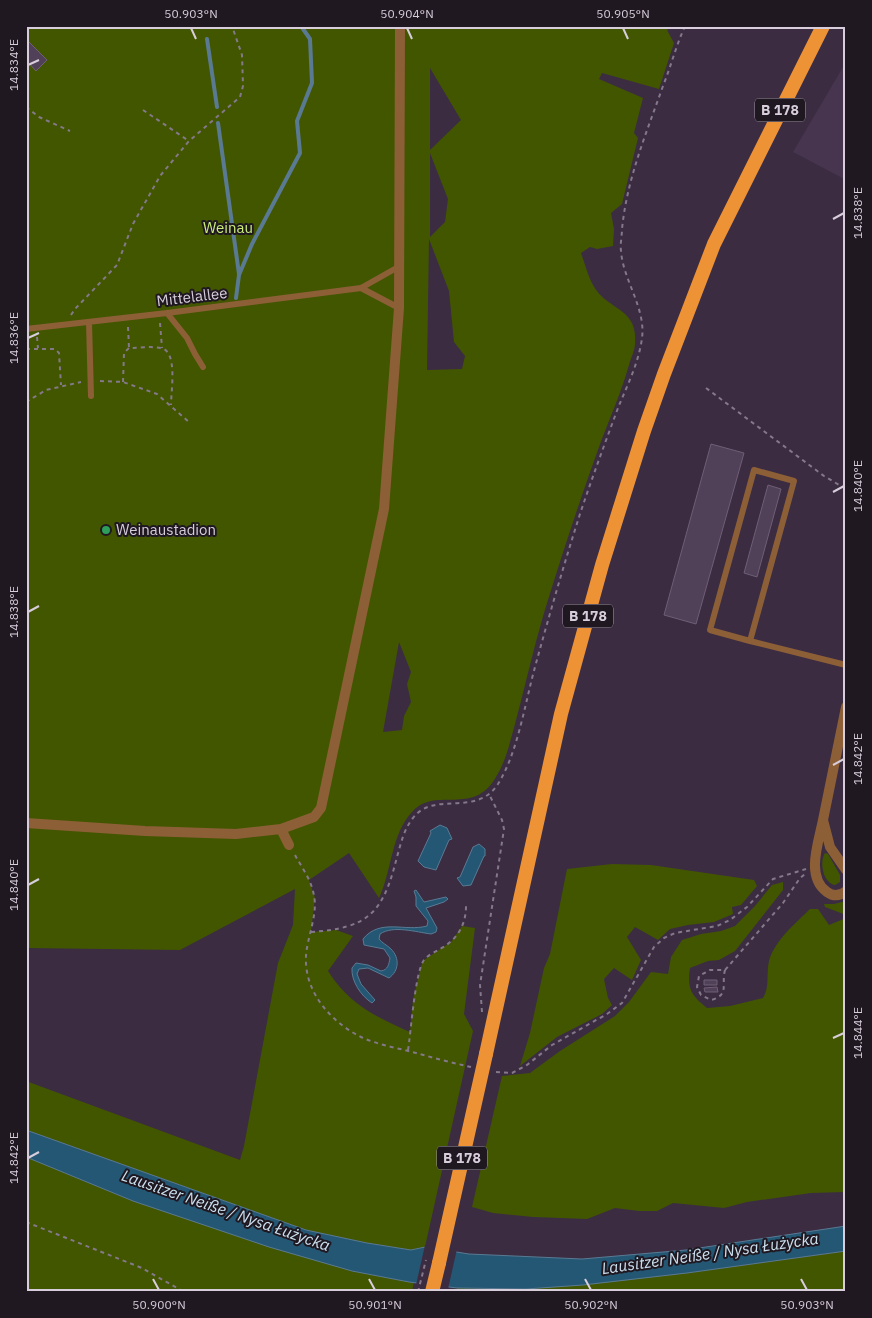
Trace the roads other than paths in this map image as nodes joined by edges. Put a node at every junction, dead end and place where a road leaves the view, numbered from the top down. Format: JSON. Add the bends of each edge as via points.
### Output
{"nodes":[{"id":1,"x":400,"y":26,"type":"edge"},
{"id":2,"x":823,"y":26,"type":"edge"},
{"id":3,"x":400,"y":266,"type":"junction"},
{"id":4,"x":361,"y":288,"type":"junction"},
{"id":5,"x":399,"y":308,"type":"junction"},
{"id":6,"x":167,"y":313,"type":"junction"},
{"id":7,"x":89,"y":322,"type":"junction"},
{"id":8,"x":26,"y":329,"type":"edge"},
{"id":9,"x":204,"y":367,"type":"dead end"},
{"id":10,"x":92,"y":396,"type":"dead end"},
{"id":11,"x":750,"y":641,"type":"junction"},
{"id":12,"x":846,"y":665,"type":"edge"},
{"id":13,"x":846,"y":707,"type":"edge"},
{"id":14,"x":823,"y":820,"type":"junction"},
{"id":15,"x":26,"y":822,"type":"edge"},
{"id":16,"x":281,"y":829,"type":"junction"},
{"id":17,"x":290,"y":845,"type":"road end"},
{"id":18,"x":846,"y":870,"type":"edge"},
{"id":19,"x":846,"y":891,"type":"edge"},
{"id":20,"x":432,"y":1292,"type":"edge"}],
"edges":[{"from":1,"to":3,"type":"street"},
{"from":2,"to":20,"type":"highway","number":"B 178","bridge":true,"via":[[714,244],[644,431],[602,565],[561,714]]},
{"from":3,"to":4,"type":"lane","name":"Mittelallee"},
{"from":3,"to":5,"type":"street"},
{"from":4,"to":5,"type":"lane"},
{"from":4,"to":6,"type":"lane","name":"Mittelallee"},
{"from":5,"to":16,"type":"street","via":[[384,508],[321,808],[314,817]]},
{"from":6,"to":7,"type":"lane","name":"Mittelallee"},
{"from":6,"to":9,"type":"lane"},
{"from":7,"to":8,"type":"lane","name":"Mittelallee"},
{"from":7,"to":10,"type":"lane"},
{"from":11,"to":11,"type":"lane","via":[[710,630],[754,470],[794,481]]},
{"from":11,"to":12,"type":"lane"},
{"from":13,"to":14,"type":"street"},
{"from":14,"to":18,"type":"street","via":[[830,847]]},
{"from":14,"to":19,"type":"street","via":[[815,867],[819,882],[834,896]]},
{"from":15,"to":16,"type":"street","via":[[236,834]]},
{"from":16,"to":17,"type":"street"}]}
